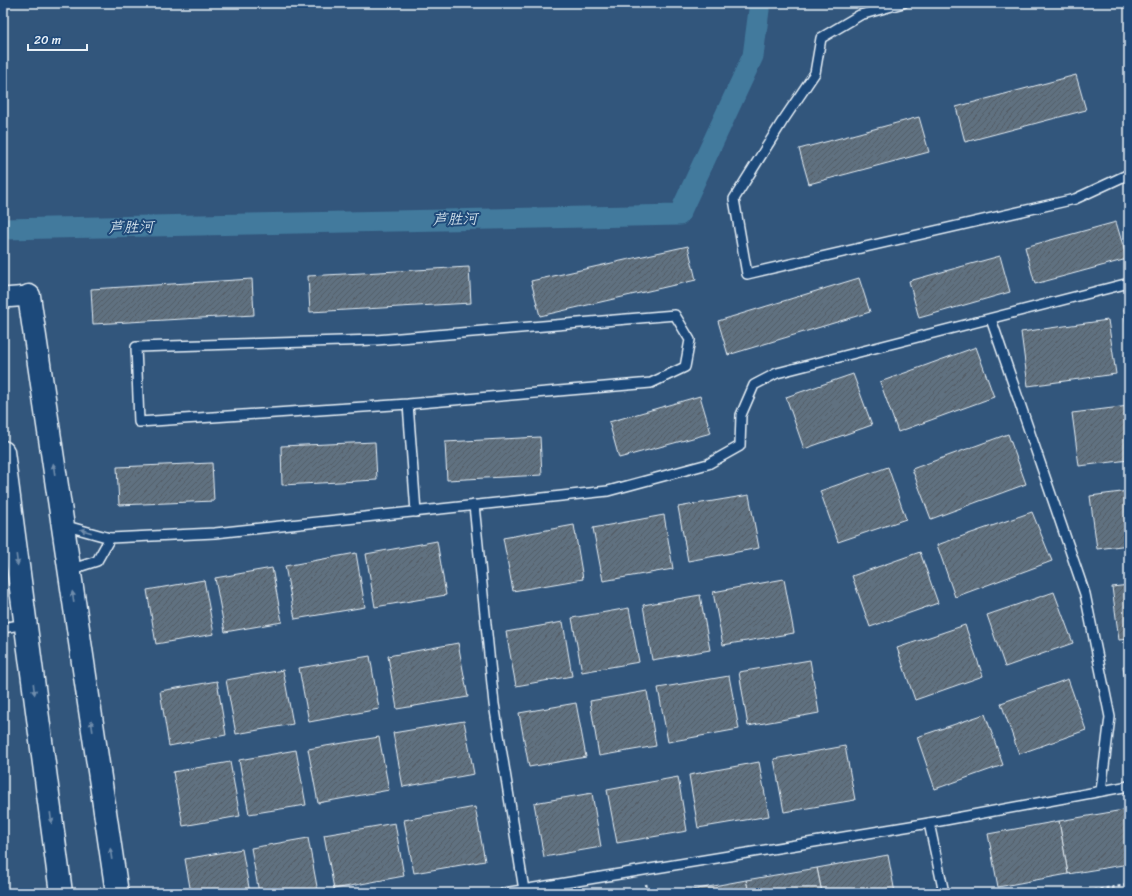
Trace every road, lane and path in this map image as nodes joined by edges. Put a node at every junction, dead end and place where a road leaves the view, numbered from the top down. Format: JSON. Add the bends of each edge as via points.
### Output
{"nodes":[{"id":1,"x":903,"y":3,"type":"edge"},
{"id":2,"x":1129,"y":174,"type":"edge"},
{"id":3,"x":1129,"y":283,"type":"edge"},
{"id":4,"x":29,"y":296,"type":"joint"},
{"id":5,"x":3,"y":298,"type":"edge"},
{"id":6,"x":991,"y":318,"type":"junction"},
{"id":7,"x":408,"y":404,"type":"junction"},
{"id":8,"x":3,"y":452,"type":"edge"},
{"id":9,"x":474,"y":505,"type":"junction"},
{"id":10,"x":416,"y":512,"type":"junction"},
{"id":11,"x":62,"y":525,"type":"junction"},
{"id":12,"x":110,"y":538,"type":"junction"},
{"id":13,"x":69,"y":570,"type":"junction"},
{"id":14,"x":26,"y":624,"type":"junction"},
{"id":15,"x":3,"y":628,"type":"edge"},
{"id":16,"x":1129,"y":786,"type":"edge"},
{"id":17,"x":1101,"y":791,"type":"junction"},
{"id":18,"x":929,"y":823,"type":"junction"},
{"id":19,"x":1129,"y":885,"type":"edge"},
{"id":20,"x":524,"y":890,"type":"junction"},
{"id":21,"x":61,"y":893,"type":"edge"},
{"id":22,"x":117,"y":893,"type":"edge"},
{"id":23,"x":504,"y":893,"type":"edge"},
{"id":24,"x":944,"y":893,"type":"edge"},
{"id":25,"x":1076,"y":893,"type":"edge"}],
"edges":[{"from":1,"to":2,"type":"lane","via":[[860,15],[821,38],[815,73],[734,199],[747,274],[1075,200]]},
{"from":3,"to":6,"type":"lane"},
{"from":4,"to":5,"type":"street"},
{"from":11,"to":4,"type":"street","one_way":true},
{"from":6,"to":9,"type":"lane","via":[[771,376],[754,386],[741,415],[740,446],[708,464],[608,491]]},
{"from":6,"to":17,"type":"lane","via":[[1085,594],[1110,717]]},
{"from":7,"to":7,"type":"lane","via":[[651,383],[685,367],[690,340],[675,315],[376,340],[136,347],[139,422]]},
{"from":7,"to":10,"type":"lane"},
{"from":8,"to":14,"type":"street","one_way":true},
{"from":9,"to":10,"type":"lane"},
{"from":9,"to":20,"type":"lane","via":[[494,704]]},
{"from":10,"to":12,"type":"lane","via":[[215,533]]},
{"from":12,"to":11,"type":"lane","one_way":true},
{"from":11,"to":13,"type":"street"},
{"from":12,"to":13,"type":"lane","via":[[97,561]]},
{"from":22,"to":13,"type":"street","one_way":true},
{"from":14,"to":15,"type":"lane"},
{"from":14,"to":21,"type":"street","one_way":true},
{"from":16,"to":17,"type":"lane"},
{"from":17,"to":18,"type":"lane"},
{"from":18,"to":20,"type":"lane"},
{"from":18,"to":24,"type":"lane"},
{"from":19,"to":25,"type":"path"},
{"from":20,"to":23,"type":"lane"}]}
